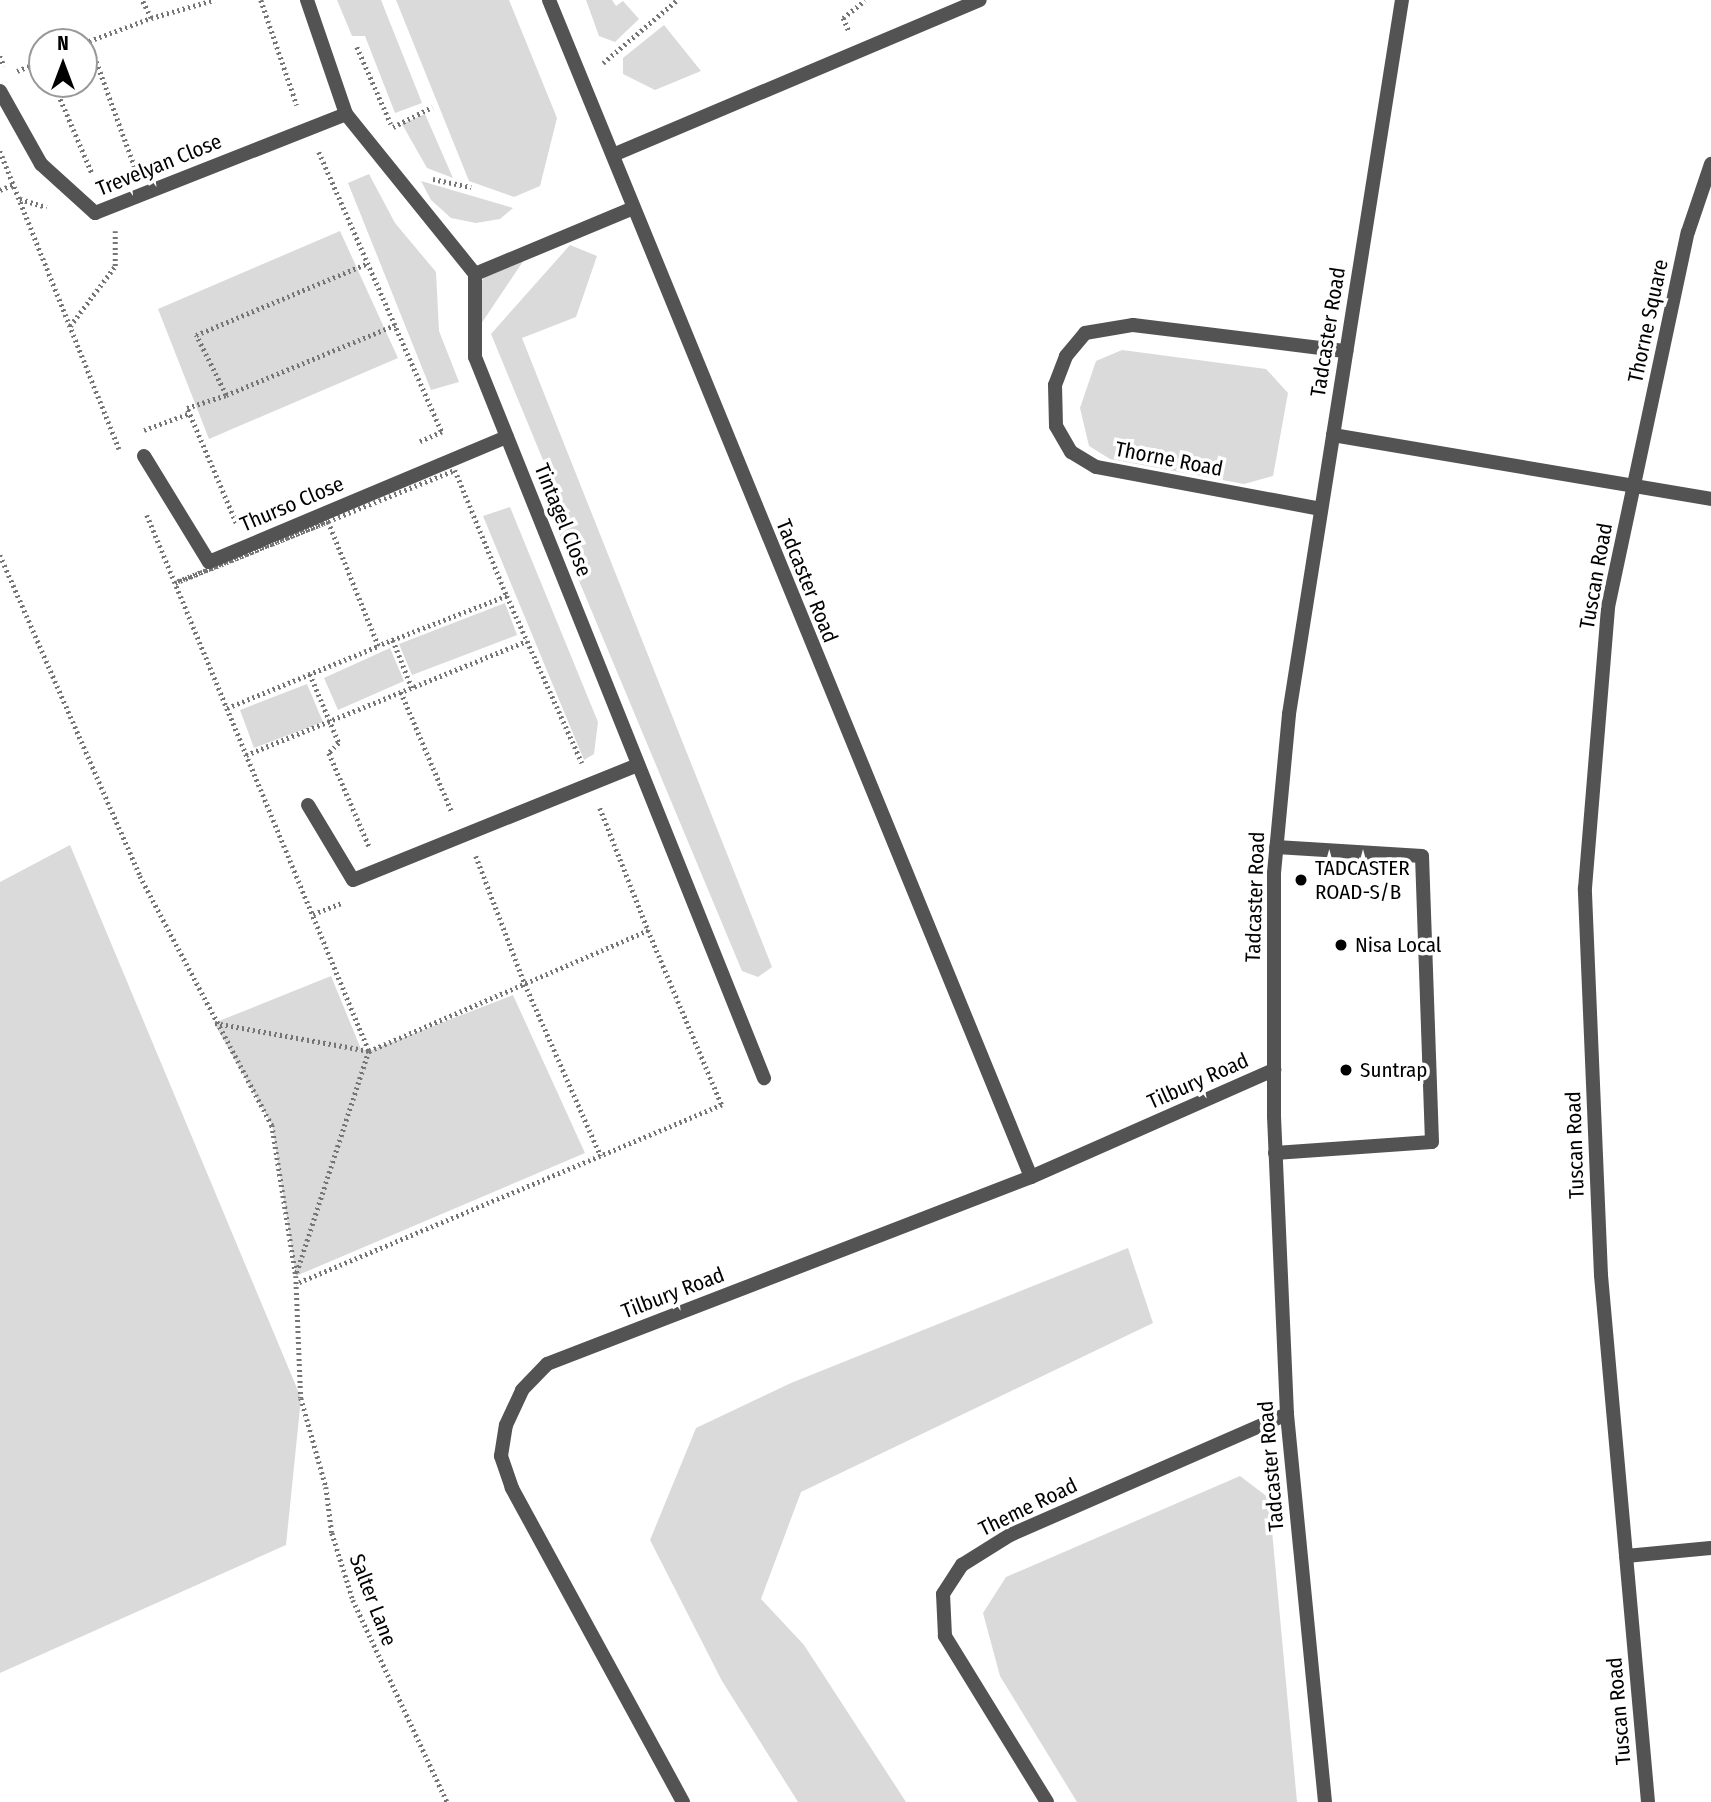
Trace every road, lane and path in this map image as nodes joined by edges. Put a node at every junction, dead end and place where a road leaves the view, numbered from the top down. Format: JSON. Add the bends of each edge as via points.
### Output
{"nodes":[{"id":1,"x":142,"y":0,"type":"edge"},
{"id":2,"x":214,"y":0,"type":"edge"},
{"id":3,"x":261,"y":0,"type":"edge"},
{"id":4,"x":307,"y":0,"type":"edge"},
{"id":5,"x":549,"y":0,"type":"edge"},
{"id":6,"x":677,"y":0,"type":"edge"},
{"id":7,"x":980,"y":0,"type":"edge"},
{"id":8,"x":1402,"y":0,"type":"edge"},
{"id":9,"x":151,"y":18,"type":"junction"},
{"id":10,"x":98,"y":38,"type":"edge"},
{"id":11,"x":357,"y":47,"type":"dead end"},
{"id":12,"x":0,"y":56,"type":"edge"},
{"id":13,"x":28,"y":67,"type":"edge"},
{"id":14,"x":98,"y":72,"type":"edge"},
{"id":15,"x":582,"y":80,"type":"junction"},
{"id":16,"x":0,"y":91,"type":"edge"},
{"id":17,"x":60,"y":98,"type":"edge"},
{"id":18,"x":432,"y":107,"type":"dead end"},
{"id":19,"x":286,"y":114,"type":"dead end"},
{"id":20,"x":346,"y":114,"type":"junction"},
{"id":21,"x":391,"y":124,"type":"junction"},
{"id":22,"x":308,"y":128,"type":"junction"},
{"id":23,"x":397,"y":135,"type":"dead end"},
{"id":24,"x":0,"y":151,"type":"edge"},
{"id":25,"x":612,"y":155,"type":"junction"},
{"id":26,"x":134,"y":162,"type":"dead end"},
{"id":27,"x":1711,"y":164,"type":"edge"},
{"id":28,"x":149,"y":167,"type":"dead end"},
{"id":29,"x":124,"y":177,"type":"dead end"},
{"id":30,"x":424,"y":177,"type":"dead end"},
{"id":31,"x":96,"y":182,"type":"dead end"},
{"id":32,"x":14,"y":184,"type":"junction"},
{"id":33,"x":471,"y":187,"type":"dead end"},
{"id":34,"x":0,"y":190,"type":"edge"},
{"id":35,"x":631,"y":209,"type":"junction"},
{"id":36,"x":115,"y":227,"type":"dead end"},
{"id":37,"x":368,"y":262,"type":"junction"},
{"id":38,"x":475,"y":274,"type":"junction"},
{"id":39,"x":395,"y":325,"type":"junction"},
{"id":40,"x":69,"y":327,"type":"junction"},
{"id":41,"x":1346,"y":351,"type":"junction"},
{"id":42,"x":226,"y":395,"type":"junction"},
{"id":43,"x":190,"y":413,"type":"junction"},
{"id":44,"x":141,"y":431,"type":"dead end"},
{"id":45,"x":1333,"y":435,"type":"junction"},
{"id":46,"x":128,"y":436,"type":"dead end"},
{"id":47,"x":507,"y":436,"type":"junction"},
{"id":48,"x":116,"y":440,"type":"junction"},
{"id":49,"x":418,"y":443,"type":"dead end"},
{"id":50,"x":121,"y":452,"type":"dead end"},
{"id":51,"x":144,"y":456,"type":"dead end"},
{"id":52,"x":1634,"y":488,"type":"junction"},
{"id":53,"x":1711,"y":499,"type":"edge"},
{"id":54,"x":1321,"y":509,"type":"junction"},
{"id":55,"x":145,"y":512,"type":"dead end"},
{"id":56,"x":248,"y":517,"type":"dead end"},
{"id":57,"x":0,"y":555,"type":"edge"},
{"id":58,"x":175,"y":583,"type":"junction"},
{"id":59,"x":507,"y":596,"type":"junction"},
{"id":60,"x":393,"y":640,"type":"junction"},
{"id":61,"x":527,"y":641,"type":"junction"},
{"id":62,"x":377,"y":646,"type":"junction"},
{"id":63,"x":310,"y":674,"type":"junction"},
{"id":64,"x":412,"y":688,"type":"junction"},
{"id":65,"x":401,"y":692,"type":"junction"},
{"id":66,"x":227,"y":708,"type":"junction"},
{"id":67,"x":330,"y":722,"type":"junction"},
{"id":68,"x":246,"y":755,"type":"junction"},
{"id":69,"x":638,"y":765,"type":"junction"},
{"id":70,"x":570,"y":769,"type":"dead end"},
{"id":71,"x":597,"y":801,"type":"dead end"},
{"id":72,"x":308,"y":805,"type":"dead end"},
{"id":73,"x":467,"y":811,"type":"dead end"},
{"id":74,"x":454,"y":817,"type":"junction"},
{"id":75,"x":442,"y":821,"type":"dead end"},
{"id":76,"x":383,"y":845,"type":"dead end"},
{"id":77,"x":486,"y":846,"type":"dead end"},
{"id":78,"x":1276,"y":847,"type":"junction"},
{"id":79,"x":350,"y":900,"type":"dead end"},
{"id":80,"x":313,"y":914,"type":"junction"},
{"id":81,"x":650,"y":936,"type":"junction"},
{"id":82,"x":525,"y":984,"type":"junction"},
{"id":83,"x":214,"y":1023,"type":"junction"},
{"id":84,"x":369,"y":1051,"type":"junction"},
{"id":85,"x":1274,"y":1070,"type":"junction"},
{"id":86,"x":764,"y":1078,"type":"dead end"},
{"id":87,"x":1275,"y":1153,"type":"junction"},
{"id":88,"x":600,"y":1156,"type":"junction"},
{"id":89,"x":1031,"y":1177,"type":"junction"},
{"id":90,"x":296,"y":1276,"type":"junction"},
{"id":91,"x":296,"y":1284,"type":"junction"},
{"id":92,"x":1287,"y":1414,"type":"junction"},
{"id":93,"x":1711,"y":1548,"type":"edge"},
{"id":94,"x":1626,"y":1556,"type":"junction"},
{"id":95,"x":447,"y":1802,"type":"edge"},
{"id":96,"x":683,"y":1802,"type":"edge"},
{"id":97,"x":1047,"y":1802,"type":"edge"},
{"id":98,"x":1325,"y":1802,"type":"edge"},
{"id":99,"x":1648,"y":1802,"type":"edge"}],
"edges":[{"from":1,"to":9,"type":"path"},
{"from":2,"to":9,"type":"path"},
{"from":3,"to":19,"type":"path","via":[[298,109]]},
{"from":4,"to":20,"type":"street"},
{"from":5,"to":15,"type":"street","name":"Tadcaster Road"},
{"from":6,"to":15,"type":"path"},
{"from":7,"to":25,"type":"street"},
{"from":8,"to":41,"type":"street","name":"Tadcaster Road"},
{"from":9,"to":10,"type":"path"},
{"from":11,"to":21,"type":"path"},
{"from":12,"to":13,"type":"path","via":[[8,75]]},
{"from":14,"to":26,"type":"path"},
{"from":15,"to":25,"type":"street","name":"Tadcaster Road"},
{"from":16,"to":22,"type":"street","name":"Trevelyan Close","via":[[41,163],[94,213]]},
{"from":17,"to":31,"type":"path"},
{"from":18,"to":21,"type":"path"},
{"from":20,"to":22,"type":"street","name":"Trevelyan Close"},
{"from":20,"to":38,"type":"street"},
{"from":21,"to":23,"type":"path"},
{"from":22,"to":37,"type":"path"},
{"from":24,"to":32,"type":"path"},
{"from":25,"to":35,"type":"street","name":"Tadcaster Road"},
{"from":27,"to":52,"type":"street","name":"Thorne Square","via":[[1688,232]]},
{"from":28,"to":29,"type":"path"},
{"from":30,"to":33,"type":"path"},
{"from":32,"to":34,"type":"path"},
{"from":32,"to":40,"type":"path"},
{"from":35,"to":38,"type":"street"},
{"from":35,"to":89,"type":"street","name":"Tadcaster Road"},
{"from":36,"to":40,"type":"path","via":[[115,266]]},
{"from":37,"to":39,"type":"path"},
{"from":37,"to":42,"type":"path","via":[[196,335]]},
{"from":38,"to":47,"type":"street","name":"Tintagel Close","via":[[475,357]]},
{"from":39,"to":42,"type":"path"},
{"from":39,"to":49,"type":"path","via":[[442,432]]},
{"from":40,"to":48,"type":"path"},
{"from":41,"to":45,"type":"street","name":"Tadcaster Road"},
{"from":41,"to":54,"type":"street","name":"Thorne Road","via":[[1133,325],[1085,333],[1066,356],[1055,385],[1056,426],[1071,452],[1097,467]]},
{"from":42,"to":43,"type":"path","via":[[187,408]]},
{"from":43,"to":44,"type":"path"},
{"from":43,"to":56,"type":"path","via":[[236,523]]},
{"from":45,"to":52,"type":"street"},
{"from":45,"to":54,"type":"street","name":"Tadcaster Road"},
{"from":46,"to":48,"type":"path"},
{"from":47,"to":51,"type":"street","name":"Thurso Close","via":[[209,562]]},
{"from":47,"to":69,"type":"street","name":"Tintagel Close"},
{"from":48,"to":50,"type":"path"},
{"from":52,"to":53,"type":"street"},
{"from":52,"to":94,"type":"street","name":"Tuscan Road","via":[[1608,607],[1585,888],[1601,1275]]},
{"from":54,"to":78,"type":"street","name":"Tadcaster Road","via":[[1289,714]]},
{"from":55,"to":58,"type":"path"},
{"from":57,"to":83,"type":"path","via":[[140,876]]},
{"from":58,"to":59,"type":"path","via":[[455,470]]},
{"from":58,"to":62,"type":"path","via":[[328,522]]},
{"from":58,"to":66,"type":"path"},
{"from":59,"to":60,"type":"path"},
{"from":59,"to":61,"type":"path"},
{"from":60,"to":62,"type":"path"},
{"from":60,"to":64,"type":"path"},
{"from":61,"to":64,"type":"path"},
{"from":61,"to":70,"type":"path","via":[[583,764]]},
{"from":62,"to":63,"type":"path"},
{"from":63,"to":66,"type":"path"},
{"from":63,"to":67,"type":"path"},
{"from":64,"to":65,"type":"path"},
{"from":65,"to":67,"type":"path"},
{"from":65,"to":74,"type":"path"},
{"from":66,"to":68,"type":"path"},
{"from":67,"to":68,"type":"path"},
{"from":67,"to":76,"type":"path","via":[[338,743],[329,752],[371,850]]},
{"from":68,"to":80,"type":"path"},
{"from":69,"to":72,"type":"street","via":[[353,880]]},
{"from":69,"to":86,"type":"street","name":"Tintagel Close"},
{"from":71,"to":81,"type":"path"},
{"from":73,"to":74,"type":"path"},
{"from":74,"to":75,"type":"path"},
{"from":77,"to":82,"type":"path","via":[[474,851]]},
{"from":78,"to":85,"type":"street","name":"Tadcaster Road"},
{"from":78,"to":87,"type":"street","via":[[1422,856],[1432,1142]]},
{"from":79,"to":80,"type":"path"},
{"from":80,"to":84,"type":"path"},
{"from":81,"to":82,"type":"path","via":[[648,930]]},
{"from":81,"to":88,"type":"path","via":[[722,1105]]},
{"from":82,"to":84,"type":"path"},
{"from":82,"to":88,"type":"path"},
{"from":83,"to":84,"type":"path"},
{"from":83,"to":90,"type":"path","via":[[272,1125]]},
{"from":84,"to":90,"type":"path"},
{"from":85,"to":87,"type":"street","name":"Tadcaster Road"},
{"from":85,"to":89,"type":"street","name":"Tilbury Road"},
{"from":87,"to":92,"type":"street","name":"Tadcaster Road"},
{"from":88,"to":91,"type":"path"},
{"from":89,"to":96,"type":"street","name":"Tilbury Road","via":[[547,1364],[522,1390],[506,1425],[500,1456],[512,1488]]},
{"from":90,"to":91,"type":"path","name":"Salter Lane"},
{"from":91,"to":95,"type":"path","name":"Salter Lane","via":[[301,1398],[326,1487],[332,1534],[353,1600]]},
{"from":92,"to":97,"type":"street","name":"Theme Road","via":[[1010,1535],[962,1565],[943,1594],[945,1636]]},
{"from":92,"to":98,"type":"street","name":"Tadcaster Road"},
{"from":93,"to":94,"type":"street"},
{"from":94,"to":99,"type":"street","name":"Tuscan Road"}]}
